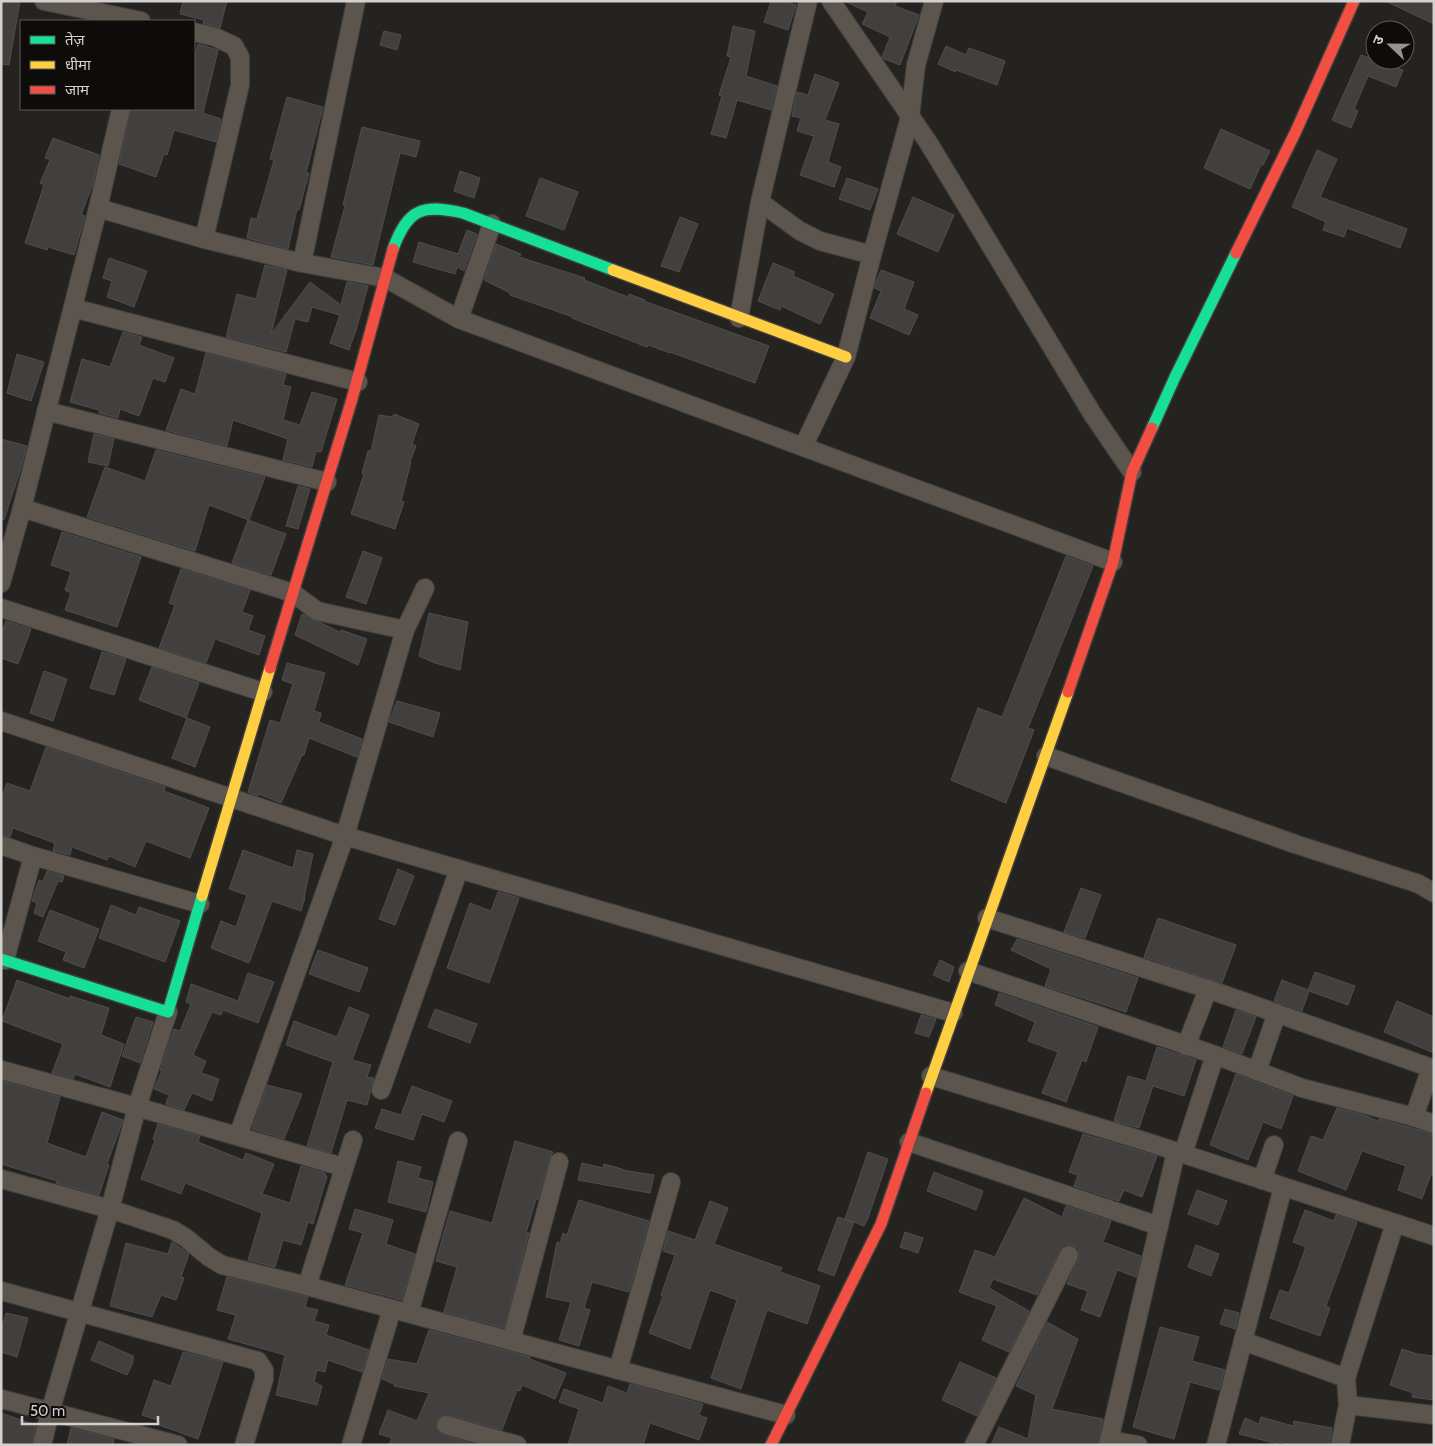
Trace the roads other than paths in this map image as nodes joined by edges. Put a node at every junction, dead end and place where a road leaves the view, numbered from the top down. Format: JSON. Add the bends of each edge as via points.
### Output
{"nodes":[{"id":1,"x":44,"y":1,"type":"edge"},
{"id":2,"x":356,"y":1,"type":"edge"},
{"id":3,"x":808,"y":1,"type":"edge"},
{"id":4,"x":831,"y":1,"type":"edge"},
{"id":5,"x":934,"y":1,"type":"edge"},
{"id":6,"x":1354,"y":1,"type":"edge"},
{"id":7,"x":136,"y":20,"type":"edge"},
{"id":8,"x":195,"y":32,"type":"edge"},
{"id":9,"x":121,"y":110,"type":"edge"},
{"id":10,"x":910,"y":117,"type":"junction"},
{"id":11,"x":760,"y":202,"type":"junction"},
{"id":12,"x":98,"y":208,"type":"junction"},
{"id":13,"x":492,"y":224,"type":"junction"},
{"id":14,"x":204,"y":239,"type":"junction"},
{"id":15,"x":872,"y":255,"type":"junction"},
{"id":16,"x":302,"y":263,"type":"junction"},
{"id":17,"x":385,"y":278,"type":"junction"},
{"id":18,"x":73,"y":308,"type":"junction"},
{"id":19,"x":739,"y":318,"type":"junction"},
{"id":20,"x":459,"y":319,"type":"junction"},
{"id":21,"x":846,"y":357,"type":"junction"},
{"id":22,"x":358,"y":382,"type":"junction"},
{"id":23,"x":46,"y":411,"type":"junction"},
{"id":24,"x":803,"y":447,"type":"junction"},
{"id":25,"x":1132,"y":472,"type":"junction"},
{"id":26,"x":327,"y":482,"type":"junction"},
{"id":27,"x":22,"y":508,"type":"junction"},
{"id":28,"x":1113,"y":562,"type":"junction"},
{"id":29,"x":1,"y":582,"type":"edge"},
{"id":30,"x":425,"y":588,"type":"dead end"},
{"id":31,"x":293,"y":593,"type":"junction"},
{"id":32,"x":1,"y":608,"type":"edge"},
{"id":33,"x":405,"y":630,"type":"junction"},
{"id":34,"x":263,"y":692,"type":"junction"},
{"id":35,"x":1,"y":721,"type":"edge"},
{"id":36,"x":1046,"y":756,"type":"junction"},
{"id":37,"x":232,"y":797,"type":"junction"},
{"id":38,"x":345,"y":836,"type":"junction"},
{"id":39,"x":1,"y":845,"type":"edge"},
{"id":40,"x":34,"y":856,"type":"junction"},
{"id":41,"x":460,"y":869,"type":"junction"},
{"id":42,"x":1434,"y":893,"type":"edge"},
{"id":43,"x":200,"y":904,"type":"junction"},
{"id":44,"x":987,"y":918,"type":"junction"},
{"id":45,"x":3,"y":960,"type":"edge"},
{"id":46,"x":968,"y":971,"type":"junction"},
{"id":47,"x":1208,"y":989,"type":"junction"},
{"id":48,"x":168,"y":1012,"type":"junction"},
{"id":49,"x":953,"y":1013,"type":"junction"},
{"id":50,"x":1277,"y":1013,"type":"junction"},
{"id":51,"x":1186,"y":1046,"type":"junction"},
{"id":52,"x":1215,"y":1055,"type":"junction"},
{"id":53,"x":1432,"y":1068,"type":"edge"},
{"id":54,"x":1,"y":1070,"type":"edge"},
{"id":55,"x":1257,"y":1071,"type":"junction"},
{"id":56,"x":931,"y":1076,"type":"junction"},
{"id":57,"x":381,"y":1090,"type":"dead end"},
{"id":58,"x":137,"y":1107,"type":"junction"},
{"id":59,"x":1414,"y":1117,"type":"junction"},
{"id":60,"x":1434,"y":1124,"type":"edge"},
{"id":61,"x":238,"y":1136,"type":"junction"},
{"id":62,"x":353,"y":1140,"type":"dead end"},
{"id":63,"x":458,"y":1141,"type":"dead end"},
{"id":64,"x":909,"y":1142,"type":"junction"},
{"id":65,"x":1274,"y":1145,"type":"dead end"},
{"id":66,"x":1179,"y":1153,"type":"junction"},
{"id":67,"x":559,"y":1162,"type":"dead end"},
{"id":68,"x":343,"y":1167,"type":"junction"},
{"id":69,"x":1,"y":1179,"type":"edge"},
{"id":70,"x":1262,"y":1180,"type":"junction"},
{"id":71,"x":671,"y":1182,"type":"dead end"},
{"id":72,"x":1283,"y":1187,"type":"junction"},
{"id":73,"x":110,"y":1209,"type":"junction"},
{"id":74,"x":1395,"y":1223,"type":"junction"},
{"id":75,"x":1159,"y":1226,"type":"junction"},
{"id":76,"x":1434,"y":1236,"type":"edge"},
{"id":77,"x":1069,"y":1255,"type":"dead end"},
{"id":78,"x":307,"y":1286,"type":"junction"},
{"id":79,"x":1,"y":1291,"type":"edge"},
{"id":80,"x":401,"y":1311,"type":"junction"},
{"id":81,"x":80,"y":1312,"type":"junction"},
{"id":82,"x":511,"y":1341,"type":"junction"},
{"id":83,"x":1243,"y":1341,"type":"junction"},
{"id":84,"x":618,"y":1370,"type":"junction"},
{"id":85,"x":1346,"y":1378,"type":"junction"},
{"id":86,"x":1,"y":1399,"type":"edge"},
{"id":87,"x":1348,"y":1405,"type":"junction"},
{"id":88,"x":50,"y":1412,"type":"junction"},
{"id":89,"x":786,"y":1415,"type":"junction"},
{"id":90,"x":1434,"y":1415,"type":"edge"},
{"id":91,"x":446,"y":1425,"type":"dead end"},
{"id":92,"x":1109,"y":1442,"type":"edge"},
{"id":93,"x":170,"y":1444,"type":"edge"},
{"id":94,"x":42,"y":1445,"type":"edge"},
{"id":95,"x":244,"y":1445,"type":"edge"},
{"id":96,"x":350,"y":1445,"type":"edge"},
{"id":97,"x":517,"y":1445,"type":"edge"},
{"id":98,"x":772,"y":1445,"type":"edge"},
{"id":99,"x":974,"y":1445,"type":"edge"},
{"id":100,"x":1138,"y":1445,"type":"edge"},
{"id":101,"x":1216,"y":1445,"type":"edge"},
{"id":102,"x":1340,"y":1445,"type":"edge"}],
"edges":[{"from":1,"to":7,"type":"street"},
{"from":2,"to":16,"type":"street"},
{"from":3,"to":11,"type":"street"},
{"from":4,"to":10,"type":"street"},
{"from":5,"to":10,"type":"street","via":[[916,65]]},
{"from":6,"to":25,"type":"street","via":[[1296,131]]},
{"from":8,"to":14,"type":"street","via":[[234,46],[240,57],[240,85]]},
{"from":9,"to":12,"type":"street"},
{"from":10,"to":15,"type":"street"},
{"from":10,"to":25,"type":"street","via":[[1092,415]]},
{"from":11,"to":15,"type":"street","via":[[800,231],[820,241]]},
{"from":11,"to":19,"type":"street"},
{"from":12,"to":14,"type":"street"},
{"from":12,"to":18,"type":"street"},
{"from":13,"to":17,"type":"street","via":[[442,208],[428,208],[413,214],[403,225]]},
{"from":13,"to":19,"type":"street"},
{"from":13,"to":20,"type":"street"},
{"from":14,"to":16,"type":"street"},
{"from":15,"to":21,"type":"street"},
{"from":16,"to":17,"type":"street"},
{"from":17,"to":20,"type":"street"},
{"from":17,"to":22,"type":"street"},
{"from":18,"to":22,"type":"street"},
{"from":18,"to":23,"type":"street"},
{"from":19,"to":21,"type":"street"},
{"from":20,"to":24,"type":"street"},
{"from":21,"to":24,"type":"street"},
{"from":22,"to":26,"type":"street"},
{"from":23,"to":26,"type":"street"},
{"from":23,"to":27,"type":"street"},
{"from":24,"to":28,"type":"street"},
{"from":25,"to":28,"type":"street"},
{"from":26,"to":31,"type":"street"},
{"from":27,"to":29,"type":"street"},
{"from":27,"to":31,"type":"street"},
{"from":28,"to":36,"type":"street"},
{"from":30,"to":33,"type":"street"},
{"from":31,"to":33,"type":"street","via":[[317,611]]},
{"from":31,"to":34,"type":"street"},
{"from":32,"to":34,"type":"street"},
{"from":33,"to":38,"type":"street"},
{"from":34,"to":37,"type":"street"},
{"from":35,"to":37,"type":"street"},
{"from":36,"to":42,"type":"street","via":[[1294,844],[1420,884]]},
{"from":36,"to":44,"type":"street"},
{"from":37,"to":38,"type":"street"},
{"from":37,"to":43,"type":"street"},
{"from":38,"to":41,"type":"street"},
{"from":38,"to":61,"type":"street"},
{"from":39,"to":40,"type":"street"},
{"from":40,"to":43,"type":"street"},
{"from":40,"to":45,"type":"street"},
{"from":41,"to":49,"type":"street"},
{"from":41,"to":57,"type":"street"},
{"from":43,"to":48,"type":"street"},
{"from":44,"to":46,"type":"street"},
{"from":44,"to":47,"type":"street"},
{"from":45,"to":48,"type":"street"},
{"from":46,"to":49,"type":"street"},
{"from":46,"to":51,"type":"street"},
{"from":47,"to":50,"type":"street"},
{"from":47,"to":51,"type":"street"},
{"from":48,"to":58,"type":"street"},
{"from":49,"to":56,"type":"street"},
{"from":50,"to":53,"type":"street"},
{"from":50,"to":55,"type":"street"},
{"from":51,"to":52,"type":"street"},
{"from":52,"to":55,"type":"street"},
{"from":52,"to":66,"type":"street"},
{"from":53,"to":59,"type":"street"},
{"from":54,"to":58,"type":"street"},
{"from":55,"to":59,"type":"street","via":[[1302,1088]]},
{"from":56,"to":64,"type":"street"},
{"from":56,"to":66,"type":"street"},
{"from":58,"to":61,"type":"street"},
{"from":58,"to":73,"type":"street"},
{"from":59,"to":60,"type":"street"},
{"from":61,"to":68,"type":"street"},
{"from":62,"to":68,"type":"street"},
{"from":63,"to":80,"type":"street"},
{"from":64,"to":75,"type":"street"},
{"from":64,"to":89,"type":"street","via":[[881,1224]]},
{"from":65,"to":70,"type":"street"},
{"from":66,"to":70,"type":"street"},
{"from":66,"to":75,"type":"street"},
{"from":67,"to":82,"type":"street"},
{"from":68,"to":78,"type":"street"},
{"from":69,"to":73,"type":"street"},
{"from":70,"to":72,"type":"street"},
{"from":71,"to":84,"type":"street"},
{"from":72,"to":74,"type":"street"},
{"from":72,"to":83,"type":"street"},
{"from":73,"to":78,"type":"street","via":[[181,1234],[222,1265]]},
{"from":73,"to":81,"type":"street"},
{"from":74,"to":76,"type":"street"},
{"from":74,"to":85,"type":"street"},
{"from":75,"to":92,"type":"street"},
{"from":77,"to":99,"type":"street"},
{"from":78,"to":80,"type":"street"},
{"from":79,"to":81,"type":"street"},
{"from":80,"to":82,"type":"street"},
{"from":80,"to":96,"type":"street"},
{"from":81,"to":88,"type":"street"},
{"from":81,"to":95,"type":"street","via":[[258,1361],[264,1370],[264,1379]]},
{"from":82,"to":84,"type":"street"},
{"from":83,"to":85,"type":"street"},
{"from":83,"to":101,"type":"street"},
{"from":84,"to":89,"type":"street"},
{"from":85,"to":87,"type":"street"},
{"from":86,"to":88,"type":"street"},
{"from":87,"to":90,"type":"street"},
{"from":87,"to":102,"type":"street"},
{"from":88,"to":93,"type":"street"},
{"from":88,"to":94,"type":"street"},
{"from":89,"to":98,"type":"street"},
{"from":91,"to":97,"type":"street"},
{"from":92,"to":100,"type":"street"}]}
